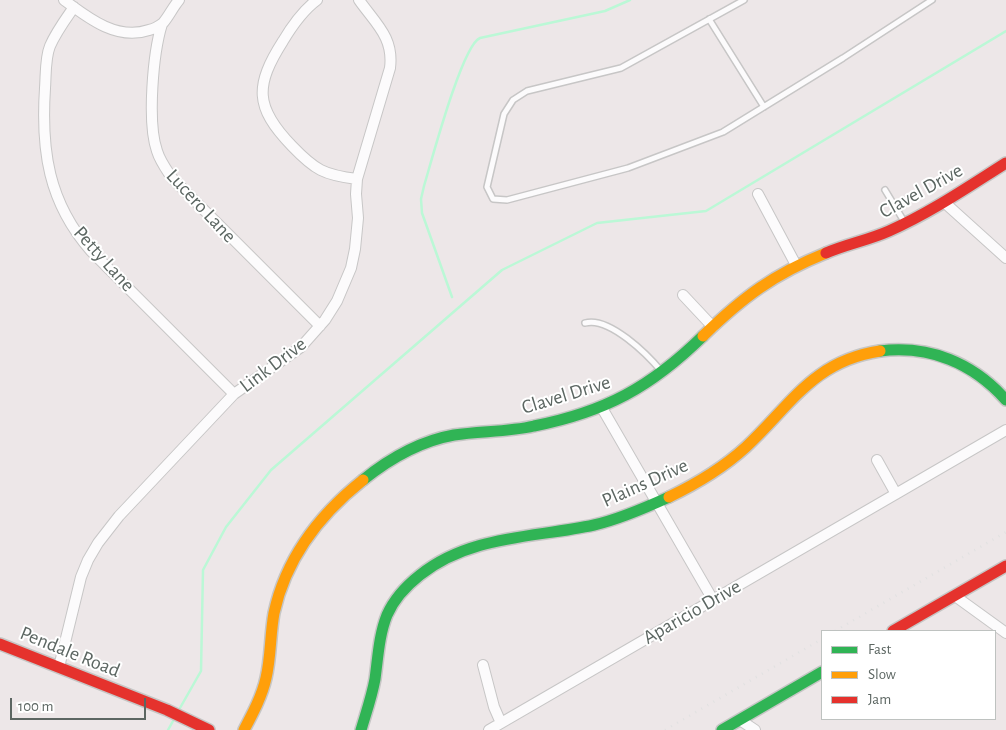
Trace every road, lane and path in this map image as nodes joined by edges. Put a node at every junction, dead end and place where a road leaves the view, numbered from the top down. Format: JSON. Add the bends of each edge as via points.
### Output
{"nodes":[{"id":1,"x":64,"y":0,"type":"edge"},
{"id":2,"x":178,"y":0,"type":"edge"},
{"id":3,"x":316,"y":0,"type":"edge"},
{"id":4,"x":359,"y":0,"type":"edge"},
{"id":5,"x":744,"y":0,"type":"edge"},
{"id":6,"x":932,"y":0,"type":"edge"},
{"id":7,"x":74,"y":7,"type":"junction"},
{"id":8,"x":709,"y":19,"type":"junction"},
{"id":9,"x":162,"y":24,"type":"junction"},
{"id":10,"x":764,"y":107,"type":"junction"},
{"id":11,"x":1006,"y":163,"type":"edge"},
{"id":12,"x":357,"y":179,"type":"junction"},
{"id":13,"x":885,"y":190,"type":"dead end"},
{"id":14,"x":758,"y":194,"type":"dead end"},
{"id":15,"x":945,"y":203,"type":"junction"},
{"id":16,"x":905,"y":223,"type":"junction"},
{"id":17,"x":1006,"y":258,"type":"edge"},
{"id":18,"x":796,"y":265,"type":"junction"},
{"id":19,"x":683,"y":295,"type":"dead end"},
{"id":20,"x":585,"y":323,"type":"dead end"},
{"id":21,"x":320,"y":326,"type":"junction"},
{"id":22,"x":713,"y":327,"type":"junction"},
{"id":23,"x":663,"y":372,"type":"junction"},
{"id":24,"x":234,"y":394,"type":"junction"},
{"id":25,"x":1006,"y":400,"type":"edge"},
{"id":26,"x":602,"y":408,"type":"junction"},
{"id":27,"x":1006,"y":430,"type":"edge"},
{"id":28,"x":876,"y":460,"type":"dead end"},
{"id":29,"x":896,"y":494,"type":"junction"},
{"id":30,"x":656,"y":502,"type":"junction"},
{"id":31,"x":1006,"y":566,"type":"edge"},
{"id":32,"x":955,"y":596,"type":"junction"},
{"id":33,"x":713,"y":600,"type":"junction"},
{"id":34,"x":895,"y":630,"type":"edge"},
{"id":35,"x":1006,"y":633,"type":"edge"},
{"id":36,"x":0,"y":644,"type":"edge"},
{"id":37,"x":483,"y":665,"type":"dead end"},
{"id":38,"x":59,"y":667,"type":"junction"},
{"id":39,"x":821,"y":673,"type":"edge"},
{"id":40,"x":740,"y":720,"type":"junction"},
{"id":41,"x":501,"y":723,"type":"junction"},
{"id":42,"x":209,"y":730,"type":"edge"},
{"id":43,"x":244,"y":730,"type":"edge"},
{"id":44,"x":361,"y":730,"type":"edge"},
{"id":45,"x":489,"y":730,"type":"edge"},
{"id":46,"x":722,"y":730,"type":"edge"},
{"id":47,"x":755,"y":730,"type":"edge"}],
"edges":[{"from":1,"to":7,"type":"street"},
{"from":2,"to":9,"type":"street"},
{"from":3,"to":12,"type":"street","via":[[300,15],[265,73],[262,89],[266,110],[278,131],[305,160],[324,173]]},
{"from":4,"to":12,"type":"street","name":"Link Drive","via":[[387,38],[391,58]]},
{"from":5,"to":8,"type":"lane"},
{"from":6,"to":10,"type":"lane"},
{"from":7,"to":9,"type":"street","via":[[102,26],[123,33],[144,32]]},
{"from":7,"to":24,"type":"street","name":"Petty Lane","via":[[48,53],[43,121],[49,168],[62,209],[92,251]]},
{"from":8,"to":10,"type":"lane"},
{"from":8,"to":10,"type":"lane","via":[[621,68],[527,92],[513,100],[504,114],[488,187],[493,199],[507,200],[628,168],[723,132]]},
{"from":9,"to":21,"type":"street","name":"Lucero Lane","via":[[156,49],[151,121],[162,162],[172,178]]},
{"from":11,"to":15,"type":"street","name":"Clavel Drive"},
{"from":12,"to":21,"type":"street","name":"Link Drive","via":[[358,218],[351,268],[336,302]]},
{"from":13,"to":16,"type":"lane"},
{"from":14,"to":18,"type":"street"},
{"from":15,"to":16,"type":"street","name":"Clavel Drive"},
{"from":15,"to":17,"type":"street"},
{"from":16,"to":18,"type":"street","name":"Clavel Drive"},
{"from":18,"to":22,"type":"street","name":"Clavel Drive","via":[[762,284]]},
{"from":19,"to":22,"type":"street"},
{"from":20,"to":23,"type":"lane","via":[[591,321],[604,325],[617,333],[640,348]]},
{"from":21,"to":24,"type":"street","name":"Link Drive","via":[[292,355]]},
{"from":22,"to":23,"type":"street","name":"Clavel Drive"},
{"from":23,"to":26,"type":"street","name":"Clavel Drive"},
{"from":24,"to":38,"type":"street","name":"Link Drive","via":[[119,516],[98,543],[81,577]]},
{"from":25,"to":30,"type":"street","name":"Plains Drive","via":[[980,376],[937,355],[900,350],[863,355],[825,370],[798,391],[763,430],[726,463],[693,485]]},
{"from":26,"to":30,"type":"street"},
{"from":26,"to":43,"type":"street","name":"Clavel Drive","via":[[533,427],[444,437],[419,446],[375,471],[350,491],[308,535],[283,579],[264,683]]},
{"from":27,"to":29,"type":"street","name":"Aparicio Drive"},
{"from":28,"to":29,"type":"street"},
{"from":29,"to":33,"type":"street","name":"Aparicio Drive"},
{"from":30,"to":33,"type":"street"},
{"from":30,"to":44,"type":"street","name":"Plains Drive","via":[[596,525],[485,542],[424,570],[400,593],[385,620]]},
{"from":31,"to":32,"type":"street"},
{"from":32,"to":34,"type":"street"},
{"from":32,"to":35,"type":"street"},
{"from":33,"to":41,"type":"street","name":"Aparicio Drive"},
{"from":36,"to":38,"type":"street","name":"Pendale Road"},
{"from":37,"to":41,"type":"street"},
{"from":38,"to":42,"type":"street","name":"Pendale Road"},
{"from":39,"to":40,"type":"street"},
{"from":40,"to":46,"type":"street"},
{"from":40,"to":47,"type":"street"},
{"from":41,"to":45,"type":"street","name":"Aparicio Drive"}]}
